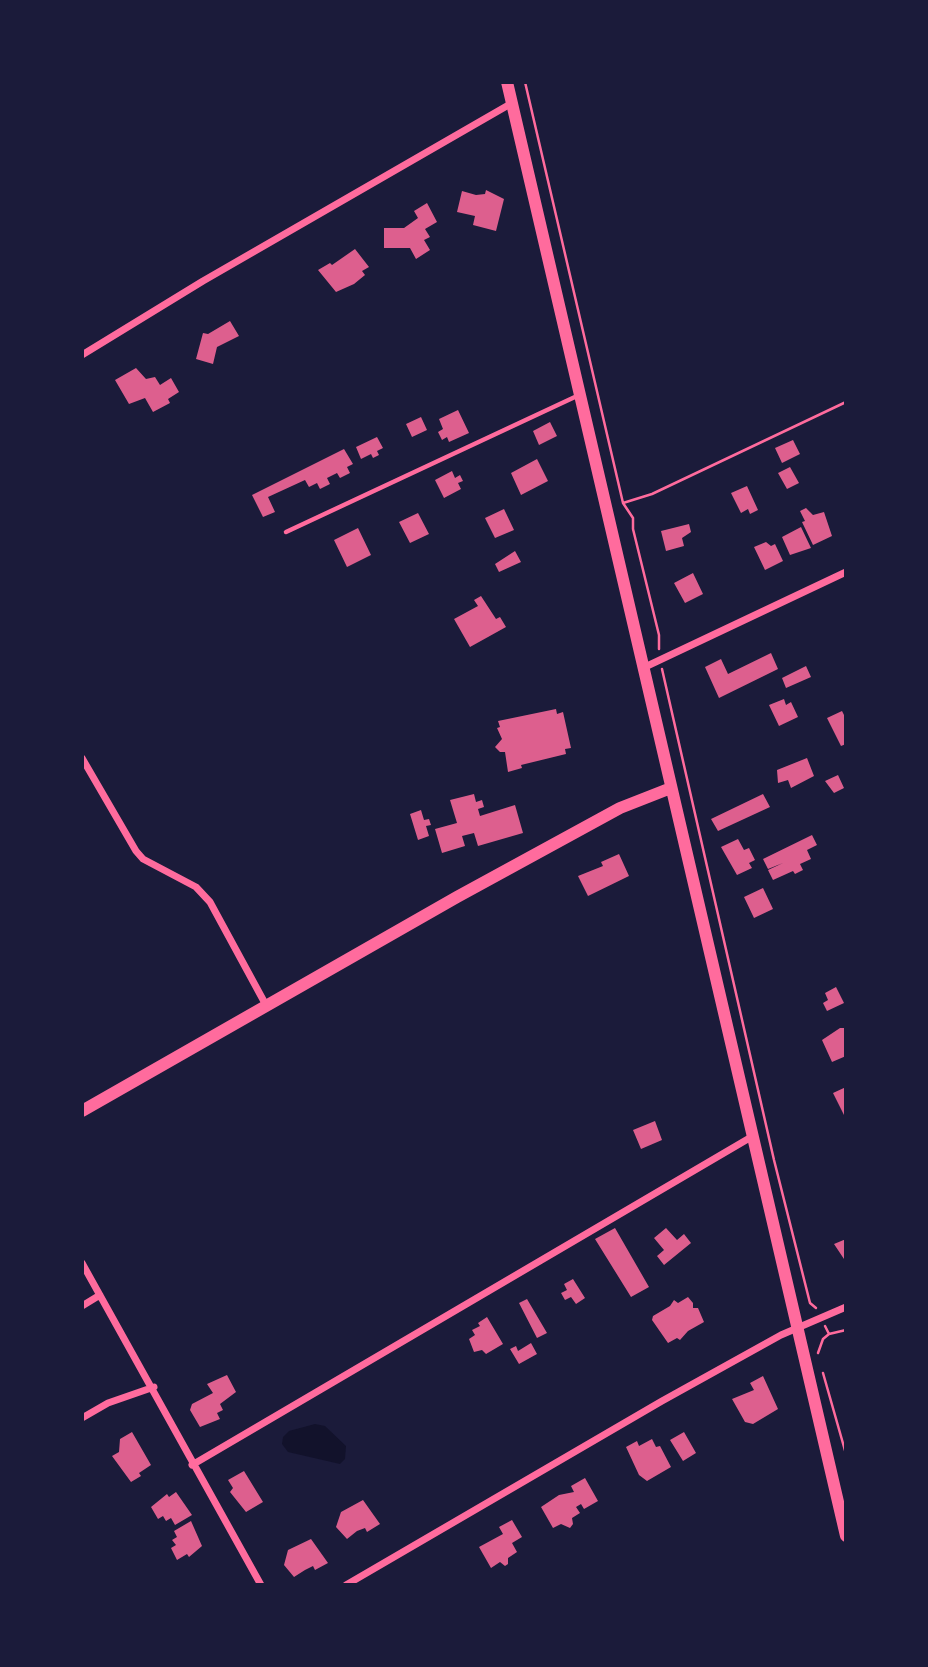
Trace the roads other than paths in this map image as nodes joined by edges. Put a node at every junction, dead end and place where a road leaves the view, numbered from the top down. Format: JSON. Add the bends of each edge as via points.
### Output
{"nodes":[{"id":1,"x":508,"y":82,"type":"edge"},
{"id":2,"x":512,"y":103,"type":"junction"},
{"id":3,"x":82,"y":355,"type":"edge"},
{"id":4,"x":581,"y":394,"type":"junction"},
{"id":5,"x":286,"y":532,"type":"dead end"},
{"id":6,"x":846,"y":572,"type":"edge"},
{"id":7,"x":645,"y":667,"type":"junction"},
{"id":8,"x":82,"y":758,"type":"edge"},
{"id":9,"x":671,"y":788,"type":"junction"},
{"id":10,"x":267,"y":1007,"type":"junction"},
{"id":11,"x":82,"y":1111,"type":"edge"},
{"id":12,"x":753,"y":1136,"type":"junction"},
{"id":13,"x":82,"y":1263,"type":"edge"},
{"id":14,"x":100,"y":1295,"type":"junction"},
{"id":15,"x":82,"y":1306,"type":"edge"},
{"id":16,"x":846,"y":1307,"type":"edge"},
{"id":17,"x":798,"y":1328,"type":"junction"},
{"id":18,"x":154,"y":1387,"type":"junction"},
{"id":19,"x":82,"y":1418,"type":"edge"},
{"id":20,"x":192,"y":1465,"type":"junction"},
{"id":21,"x":846,"y":1536,"type":"edge"},
{"id":22,"x":261,"y":1585,"type":"edge"},
{"id":23,"x":346,"y":1585,"type":"edge"}],
"edges":[{"from":1,"to":2,"type":"street"},
{"from":2,"to":3,"type":"street"},
{"from":2,"to":4,"type":"street"},
{"from":4,"to":5,"type":"lane"},
{"from":4,"to":7,"type":"street"},
{"from":6,"to":7,"type":"street"},
{"from":7,"to":9,"type":"street"},
{"from":8,"to":10,"type":"street","via":[[143,859],[196,887],[210,902]]},
{"from":9,"to":10,"type":"street","via":[[620,808]]},
{"from":9,"to":12,"type":"street"},
{"from":10,"to":11,"type":"street"},
{"from":12,"to":17,"type":"street"},
{"from":12,"to":20,"type":"street"},
{"from":13,"to":14,"type":"street"},
{"from":14,"to":15,"type":"street"},
{"from":14,"to":18,"type":"street"},
{"from":16,"to":17,"type":"street"},
{"from":17,"to":21,"type":"street"},
{"from":17,"to":23,"type":"street","via":[[662,1401]]},
{"from":18,"to":19,"type":"street"},
{"from":18,"to":20,"type":"street"},
{"from":20,"to":22,"type":"street"}]}
